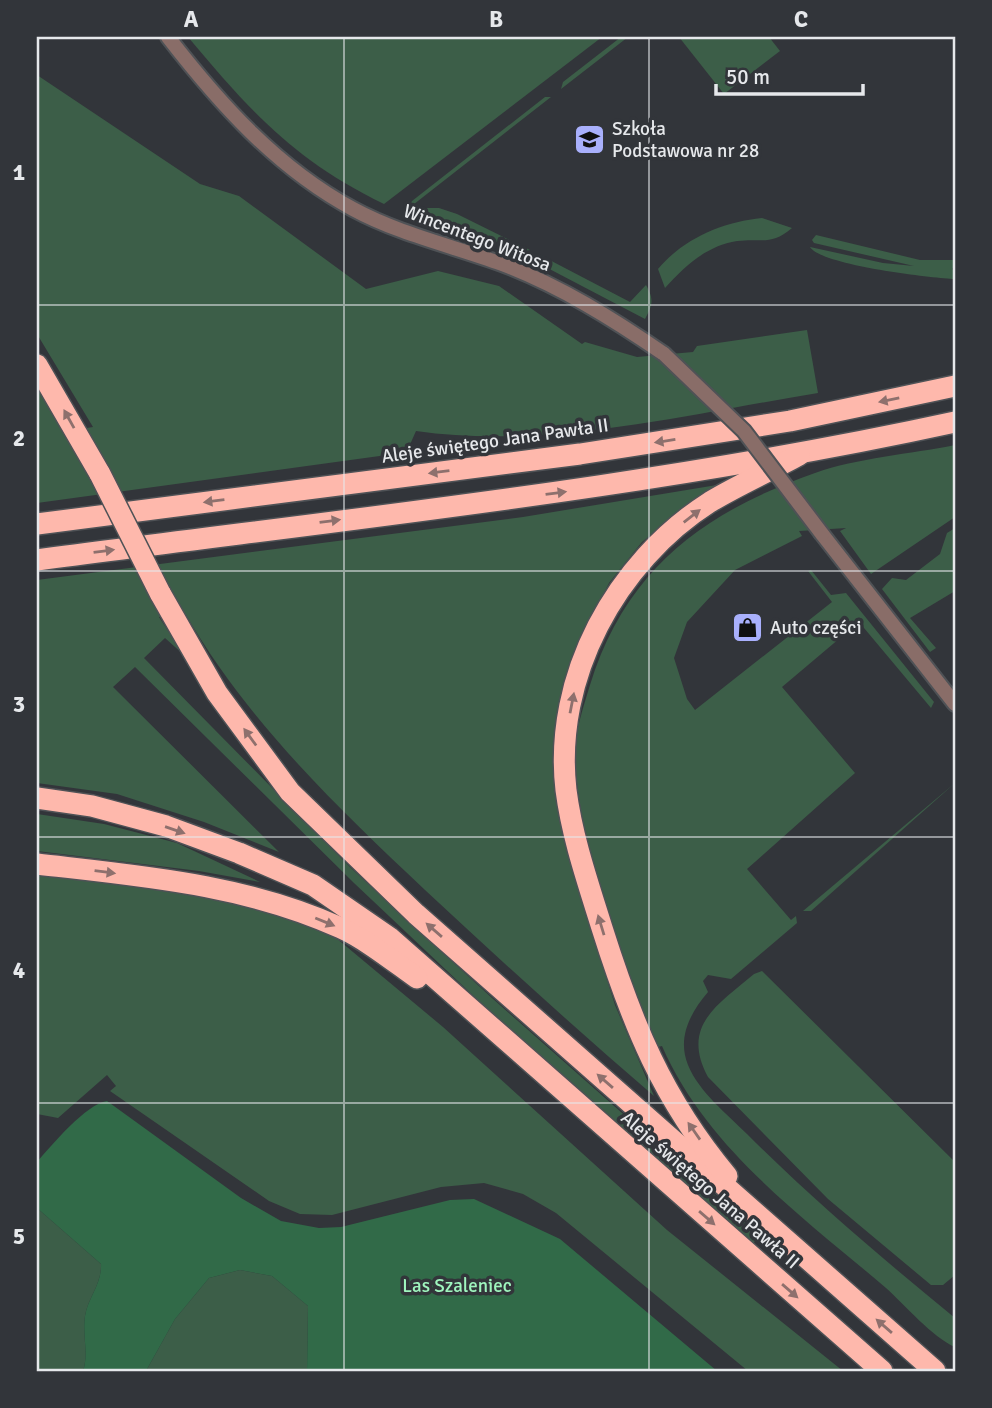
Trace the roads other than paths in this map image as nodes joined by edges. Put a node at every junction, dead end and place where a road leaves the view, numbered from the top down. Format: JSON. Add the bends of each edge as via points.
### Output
{"nodes":[{"id":1,"x":168,"y":37,"type":"edge"},
{"id":2,"x":37,"y":365,"type":"edge"},
{"id":3,"x":955,"y":386,"type":"edge"},
{"id":4,"x":955,"y":422,"type":"edge"},
{"id":5,"x":799,"y":455,"type":"junction"},
{"id":6,"x":37,"y":524,"type":"edge"},
{"id":7,"x":37,"y":560,"type":"edge"},
{"id":8,"x":955,"y":704,"type":"edge"},
{"id":9,"x":37,"y":798,"type":"edge"},
{"id":10,"x":37,"y":864,"type":"edge"},
{"id":11,"x":509,"y":1044,"type":"junction"},
{"id":12,"x":785,"y":1240,"type":"junction"},
{"id":13,"x":882,"y":1371,"type":"edge"},
{"id":14,"x":935,"y":1371,"type":"edge"}],
"edges":[{"from":1,"to":8,"type":"street","name":"Wincentego Witosa","bridge":true,"via":[[250,132],[329,195],[377,221],[546,283],[664,354],[744,431]]},
{"from":12,"to":2,"type":"highway","one_way":true,"bridge":true,"via":[[416,914],[290,792],[218,693]]},
{"from":3,"to":6,"type":"highway","name":"Aleje świętego Jana Pawła II","one_way":true,"via":[[790,421],[580,454]]},
{"from":4,"to":5,"type":"highway"},
{"from":7,"to":5,"type":"highway","one_way":true,"via":[[589,488]]},
{"from":12,"to":5,"type":"highway","one_way":true,"via":[[719,1167],[683,1117],[656,1072],[627,1007],[578,849],[566,789],[565,739],[577,674],[590,643],[618,590],[653,547],[710,503]]},
{"from":9,"to":11,"type":"highway","one_way":true,"via":[[166,826],[313,885],[390,938]]},
{"from":10,"to":11,"type":"highway","one_way":true,"via":[[201,884],[273,901],[343,929]]},
{"from":11,"to":13,"type":"highway","name":"Aleje świętego Jana Pawła II","one_way":true},
{"from":14,"to":12,"type":"highway","name":"Aleje świętego Jana Pawła II","one_way":true}]}
